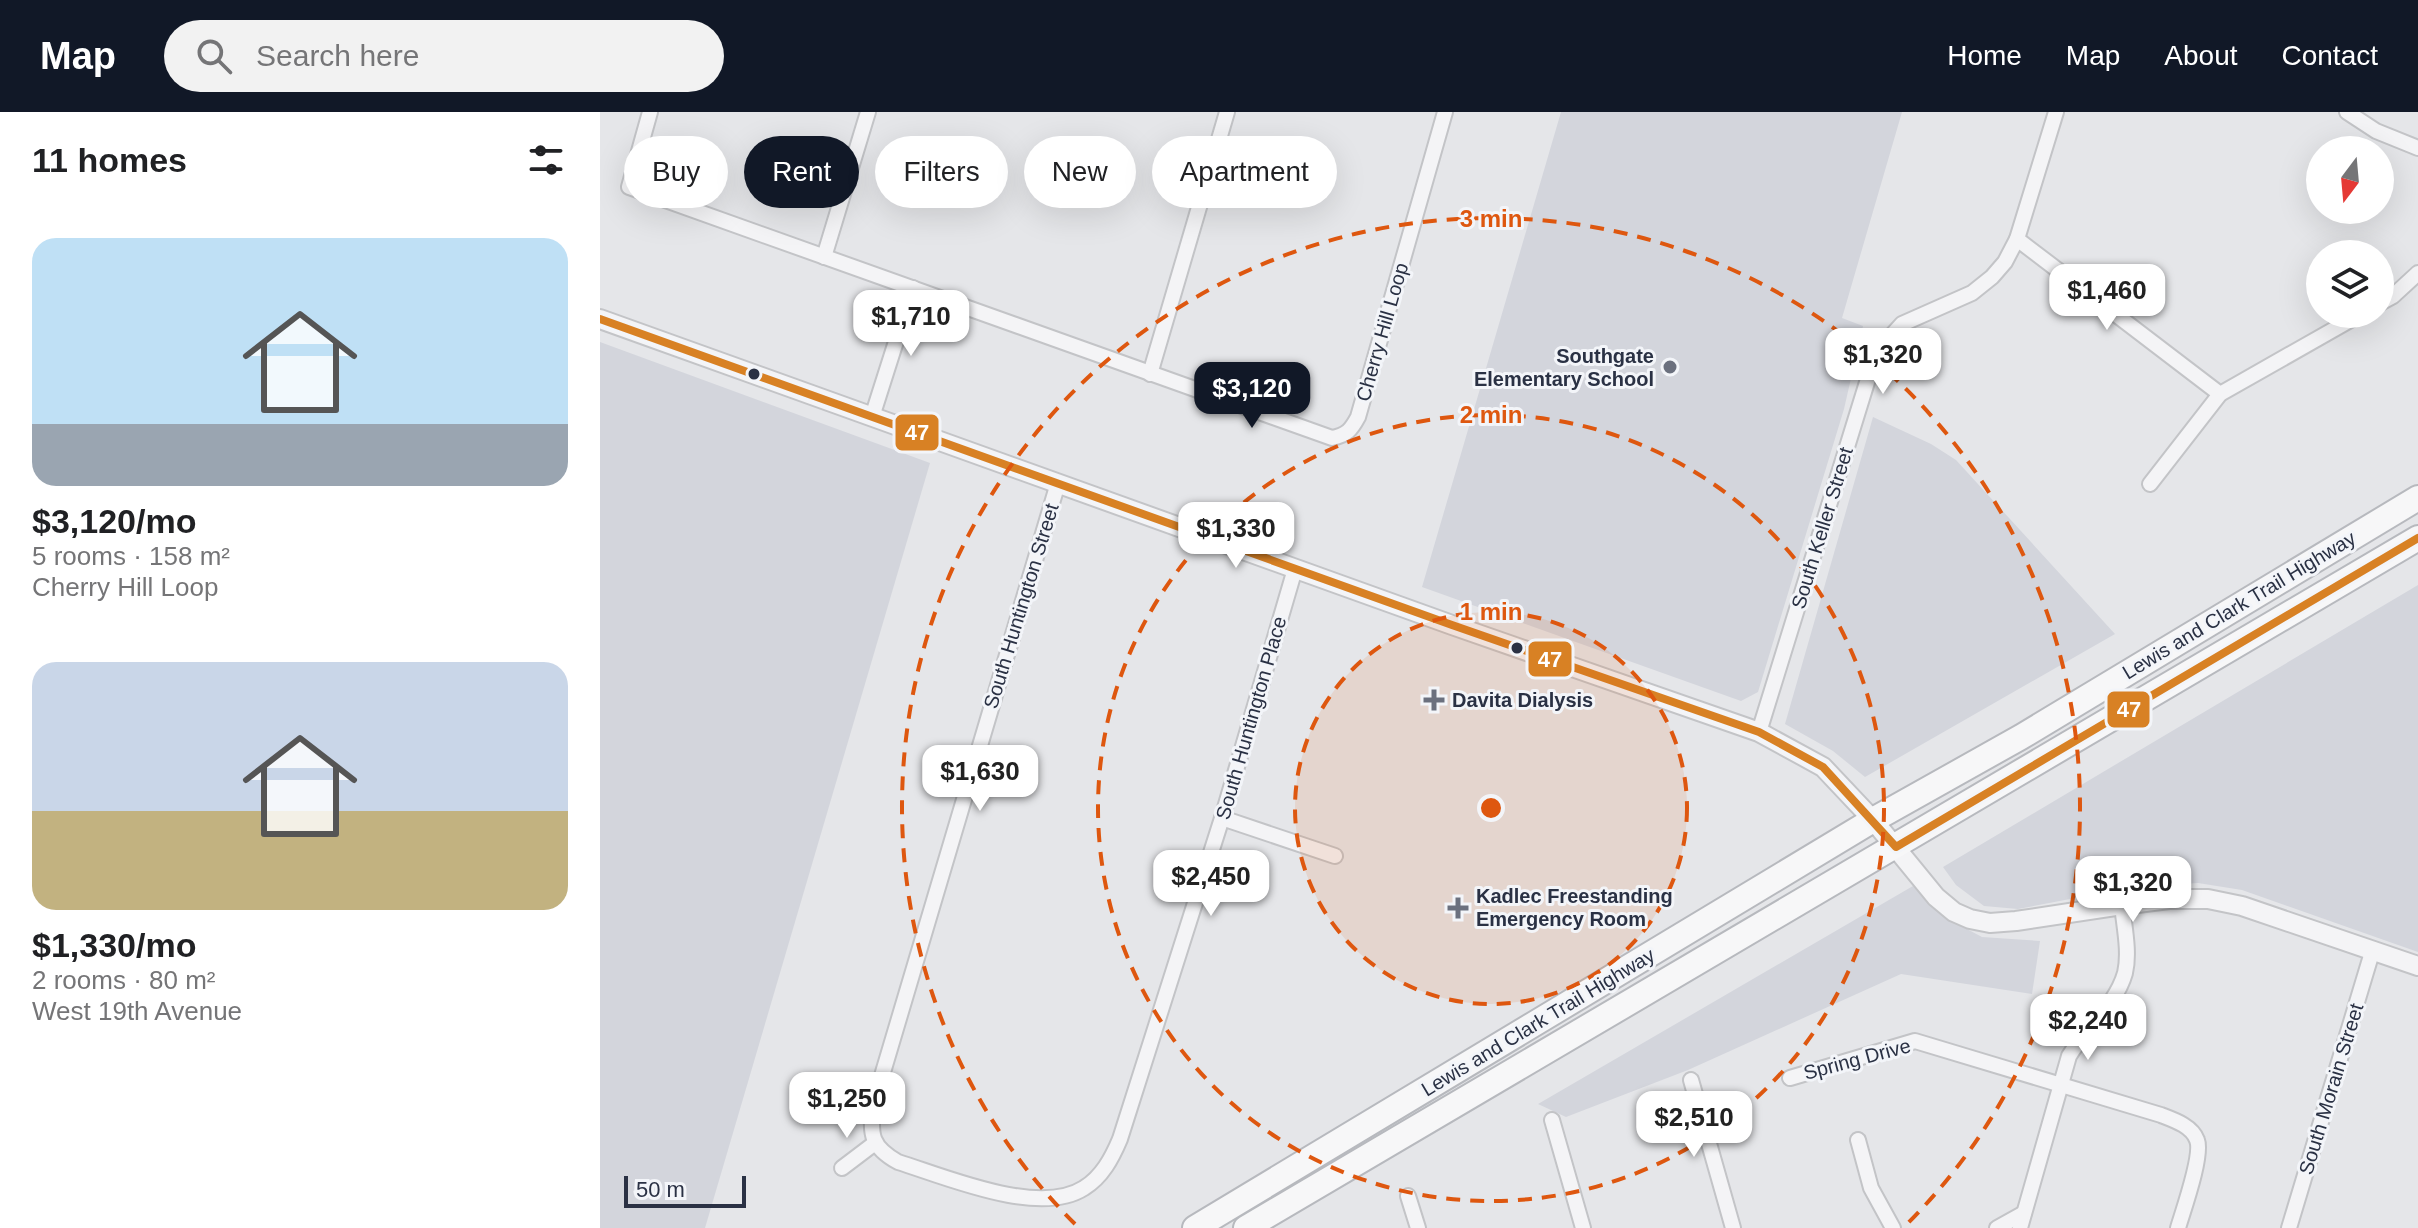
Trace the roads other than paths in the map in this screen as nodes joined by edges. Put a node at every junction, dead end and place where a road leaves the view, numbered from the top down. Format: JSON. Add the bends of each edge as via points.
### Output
{"nodes":[{"id":1,"x":650,"y":112,"type":"edge"},
{"id":2,"x":868,"y":112,"type":"edge"},
{"id":3,"x":1227,"y":112,"type":"edge"},
{"id":4,"x":1445,"y":112,"type":"edge"},
{"id":5,"x":2056,"y":112,"type":"edge"},
{"id":6,"x":2347,"y":112,"type":"edge"},
{"id":7,"x":2418,"y":148,"type":"edge"},
{"id":8,"x":2017,"y":239,"type":"junction"},
{"id":9,"x":824,"y":257,"type":"junction"},
{"id":10,"x":2418,"y":273,"type":"edge"},
{"id":11,"x":913,"y":288,"type":"junction"},
{"id":12,"x":2394,"y":295,"type":"edge"},
{"id":13,"x":600,"y":319,"type":"edge"},
{"id":14,"x":2336,"y":328,"type":"edge"},
{"id":15,"x":1150,"y":374,"type":"junction"},
{"id":16,"x":2220,"y":394,"type":"junction"},
{"id":17,"x":872,"y":417,"type":"junction"},
{"id":18,"x":1058,"y":483,"type":"junction"},
{"id":19,"x":2150,"y":484,"type":"dead end"},
{"id":20,"x":2418,"y":498,"type":"edge"},
{"id":21,"x":2418,"y":538,"type":"edge"},
{"id":22,"x":1295,"y":569,"type":"junction"},
{"id":23,"x":1759,"y":732,"type":"junction"},
{"id":24,"x":1222,"y":818,"type":"junction"},
{"id":25,"x":1873,"y":820,"type":"junction"},
{"id":26,"x":1896,"y":847,"type":"junction"},
{"id":27,"x":1335,"y":856,"type":"dead end"},
{"id":28,"x":2122,"y":905,"type":"junction"},
{"id":29,"x":2373,"y":949,"type":"junction"},
{"id":30,"x":2418,"y":966,"type":"edge"},
{"id":31,"x":1790,"y":1078,"type":"dead end"},
{"id":32,"x":1691,"y":1080,"type":"dead end"},
{"id":33,"x":2060,"y":1084,"type":"junction"},
{"id":34,"x":1552,"y":1120,"type":"dead end"},
{"id":35,"x":1858,"y":1140,"type":"dead end"},
{"id":36,"x":875,"y":1143,"type":"junction"},
{"id":37,"x":842,"y":1168,"type":"dead end"},
{"id":38,"x":1408,"y":1196,"type":"dead end"},
{"id":39,"x":2022,"y":1221,"type":"edge"},
{"id":40,"x":1195,"y":1228,"type":"edge"},
{"id":41,"x":1246,"y":1228,"type":"edge"},
{"id":42,"x":1418,"y":1228,"type":"edge"},
{"id":43,"x":1583,"y":1228,"type":"edge"},
{"id":44,"x":1733,"y":1228,"type":"edge"},
{"id":45,"x":1893,"y":1228,"type":"edge"},
{"id":46,"x":1997,"y":1228,"type":"edge"},
{"id":47,"x":2178,"y":1228,"type":"edge"},
{"id":48,"x":2289,"y":1228,"type":"edge"}],
"edges":[{"from":1,"to":9,"type":"street","name":"Cherry Hill Loop","via":[[629,187]]},
{"from":2,"to":9,"type":"street"},
{"from":3,"to":15,"type":"street"},
{"from":4,"to":15,"type":"street","name":"Cherry Hill Loop","via":[[1351,430],[1332,438]]},
{"from":5,"to":8,"type":"street","name":"South Keller Street"},
{"from":6,"to":7,"type":"street"},
{"from":8,"to":16,"type":"street"},
{"from":8,"to":23,"type":"street","name":"South Keller Street","via":[[1992,277],[1972,293],[1902,324],[1872,366]]},
{"from":9,"to":11,"type":"street","name":"Cherry Hill Loop"},
{"from":10,"to":12,"type":"street"},
{"from":11,"to":15,"type":"street","name":"Cherry Hill Loop"},
{"from":11,"to":17,"type":"street"},
{"from":13,"to":17,"type":"street"},
{"from":14,"to":16,"type":"street"},
{"from":16,"to":19,"type":"street"},
{"from":17,"to":18,"type":"street"},
{"from":18,"to":22,"type":"street"},
{"from":18,"to":36,"type":"street","name":"South Huntington Street","via":[[873,1106]]},
{"from":20,"to":25,"type":"highway","name":"Lewis and Clark Trail Highway"},
{"from":21,"to":26,"type":"highway","name":"Lewis and Clark Trail Highway"},
{"from":22,"to":23,"type":"street"},
{"from":22,"to":24,"type":"street","name":"South Huntington Place"},
{"from":23,"to":25,"type":"street","via":[[1823,767]]},
{"from":24,"to":27,"type":"street"},
{"from":24,"to":36,"type":"street","name":"South Huntington Place","via":[[1120,1139],[1099,1176],[1065,1197],[1000,1193],[898,1162]]},
{"from":25,"to":26,"type":"street"},
{"from":25,"to":40,"type":"highway","name":"Lewis and Clark Trail Highway"},
{"from":26,"to":28,"type":"street","via":[[1936,897],[1970,919],[2016,921]]},
{"from":26,"to":41,"type":"highway","name":"Lewis and Clark Trail Highway"},
{"from":28,"to":29,"type":"street","via":[[2208,899]]},
{"from":28,"to":33,"type":"street","via":[[2125,971],[2115,994],[2069,1056]]},
{"from":29,"to":30,"type":"street"},
{"from":29,"to":48,"type":"street","name":"South Morain Street"},
{"from":31,"to":33,"type":"street","name":"Spring Drive","via":[[1915,1041]]},
{"from":32,"to":44,"type":"street"},
{"from":33,"to":39,"type":"street"},
{"from":33,"to":47,"type":"street","name":"Spring Drive","via":[[2178,1121],[2190,1130],[2198,1155]]},
{"from":34,"to":43,"type":"street"},
{"from":35,"to":45,"type":"street","via":[[1871,1188]]},
{"from":36,"to":37,"type":"street"},
{"from":38,"to":42,"type":"street"},
{"from":39,"to":46,"type":"street"}]}
